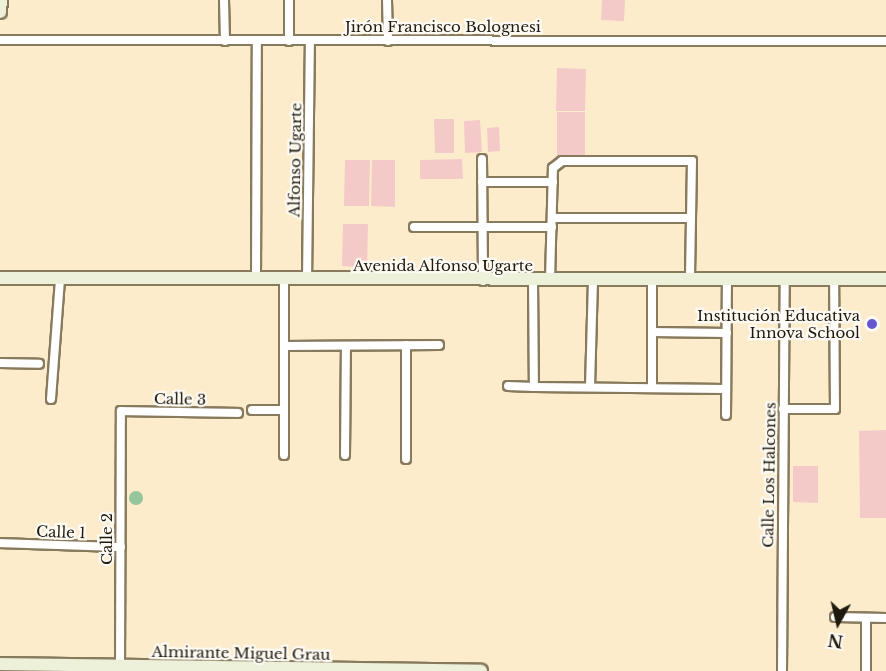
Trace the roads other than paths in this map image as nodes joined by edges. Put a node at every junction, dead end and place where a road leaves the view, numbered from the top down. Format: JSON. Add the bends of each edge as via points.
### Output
{"nodes":[{"id":1,"x":1,"y":0,"type":"edge"},
{"id":2,"x":224,"y":0,"type":"edge"},
{"id":3,"x":289,"y":0,"type":"edge"},
{"id":4,"x":387,"y":0,"type":"edge"},
{"id":5,"x":0,"y":12,"type":"edge"},
{"id":6,"x":0,"y":40,"type":"edge"},
{"id":7,"x":225,"y":41,"type":"junction"},
{"id":8,"x":257,"y":41,"type":"junction"},
{"id":9,"x":290,"y":41,"type":"junction"},
{"id":10,"x":310,"y":41,"type":"junction"},
{"id":11,"x":388,"y":41,"type":"junction"},
{"id":12,"x":886,"y":41,"type":"edge"},
{"id":13,"x":482,"y":159,"type":"dead end"},
{"id":14,"x":482,"y":182,"type":"junction"},
{"id":15,"x":553,"y":182,"type":"junction"},
{"id":16,"x":691,"y":218,"type":"junction"},
{"id":17,"x":552,"y":223,"type":"junction"},
{"id":18,"x":414,"y":227,"type":"dead end"},
{"id":19,"x":483,"y":227,"type":"junction"},
{"id":20,"x":0,"y":278,"type":"edge"},
{"id":21,"x":60,"y":278,"type":"junction"},
{"id":22,"x":784,"y":279,"type":"junction"},
{"id":23,"x":834,"y":279,"type":"junction"},
{"id":24,"x":886,"y":279,"type":"edge"},
{"id":25,"x":256,"y":280,"type":"junction"},
{"id":26,"x":284,"y":280,"type":"junction"},
{"id":27,"x":307,"y":280,"type":"junction"},
{"id":28,"x":652,"y":280,"type":"junction"},
{"id":29,"x":690,"y":280,"type":"junction"},
{"id":30,"x":727,"y":280,"type":"junction"},
{"id":31,"x":483,"y":281,"type":"junction"},
{"id":32,"x":533,"y":281,"type":"junction"},
{"id":33,"x":550,"y":281,"type":"junction"},
{"id":34,"x":593,"y":281,"type":"junction"},
{"id":35,"x":652,"y":332,"type":"junction"},
{"id":36,"x":727,"y":333,"type":"junction"},
{"id":37,"x":406,"y":345,"type":"junction"},
{"id":38,"x":439,"y":345,"type":"dead end"},
{"id":39,"x":284,"y":346,"type":"junction"},
{"id":40,"x":346,"y":346,"type":"junction"},
{"id":41,"x":0,"y":363,"type":"edge"},
{"id":42,"x":39,"y":364,"type":"dead end"},
{"id":43,"x":508,"y":386,"type":"dead end"},
{"id":44,"x":534,"y":387,"type":"junction"},
{"id":45,"x":590,"y":387,"type":"junction"},
{"id":46,"x":652,"y":388,"type":"junction"},
{"id":47,"x":726,"y":389,"type":"junction"},
{"id":48,"x":51,"y":399,"type":"dead end"},
{"id":49,"x":783,"y":409,"type":"junction"},
{"id":50,"x":252,"y":410,"type":"dead end"},
{"id":51,"x":284,"y":410,"type":"junction"},
{"id":52,"x":121,"y":411,"type":"joint"},
{"id":53,"x":238,"y":413,"type":"dead end"},
{"id":54,"x":726,"y":415,"type":"dead end"},
{"id":55,"x":284,"y":455,"type":"dead end"},
{"id":56,"x":345,"y":455,"type":"dead end"},
{"id":57,"x":406,"y":459,"type":"dead end"},
{"id":58,"x":0,"y":543,"type":"edge"},
{"id":59,"x":121,"y":547,"type":"junction"},
{"id":60,"x":835,"y":617,"type":"dead end"},
{"id":61,"x":866,"y":618,"type":"junction"},
{"id":62,"x":886,"y":618,"type":"edge"},
{"id":63,"x":0,"y":664,"type":"edge"},
{"id":64,"x":120,"y":666,"type":"junction"},
{"id":65,"x":273,"y":670,"type":"edge"},
{"id":66,"x":481,"y":671,"type":"edge"},
{"id":67,"x":782,"y":671,"type":"edge"},
{"id":68,"x":866,"y":671,"type":"edge"}],
"edges":[{"from":1,"to":5,"type":"street"},
{"from":2,"to":7,"type":"street"},
{"from":3,"to":9,"type":"street"},
{"from":4,"to":11,"type":"street"},
{"from":6,"to":7,"type":"street","name":"Jirón Francisco Bolognesi"},
{"from":7,"to":8,"type":"street","name":"Jirón Francisco Bolognesi"},
{"from":8,"to":9,"type":"street","name":"Jirón Francisco Bolognesi"},
{"from":8,"to":25,"type":"street"},
{"from":9,"to":10,"type":"street","name":"Jirón Francisco Bolognesi"},
{"from":10,"to":11,"type":"street","name":"Jirón Francisco Bolognesi"},
{"from":10,"to":27,"type":"street","name":"Alfonso Ugarte"},
{"from":11,"to":12,"type":"street","name":"Jirón Francisco Bolognesi"},
{"from":13,"to":14,"type":"street"},
{"from":14,"to":15,"type":"street"},
{"from":14,"to":19,"type":"street"},
{"from":15,"to":16,"type":"street","via":[[554,168],[562,161],[692,161]]},
{"from":15,"to":17,"type":"street"},
{"from":16,"to":17,"type":"street"},
{"from":16,"to":29,"type":"street"},
{"from":17,"to":19,"type":"street"},
{"from":17,"to":33,"type":"street"},
{"from":18,"to":19,"type":"street"},
{"from":19,"to":31,"type":"street"},
{"from":20,"to":21,"type":"street","name":"Avenida Alfonso Ugarte"},
{"from":21,"to":25,"type":"street","name":"Avenida Alfonso Ugarte"},
{"from":21,"to":48,"type":"street"},
{"from":22,"to":23,"type":"street","name":"Avenida Alfonso Ugarte"},
{"from":22,"to":30,"type":"street","name":"Avenida Alfonso Ugarte"},
{"from":22,"to":49,"type":"street","name":"Calle Los Halcones"},
{"from":23,"to":24,"type":"street","name":"Avenida Alfonso Ugarte"},
{"from":23,"to":49,"type":"street","via":[[835,409]]},
{"from":25,"to":26,"type":"street","name":"Avenida Alfonso Ugarte"},
{"from":26,"to":27,"type":"street","name":"Avenida Alfonso Ugarte"},
{"from":26,"to":39,"type":"street"},
{"from":27,"to":31,"type":"street","name":"Avenida Alfonso Ugarte"},
{"from":28,"to":29,"type":"street","name":"Avenida Alfonso Ugarte"},
{"from":28,"to":34,"type":"street","name":"Avenida Alfonso Ugarte"},
{"from":28,"to":35,"type":"street"},
{"from":29,"to":30,"type":"street","name":"Avenida Alfonso Ugarte"},
{"from":30,"to":36,"type":"street"},
{"from":31,"to":32,"type":"street","name":"Avenida Alfonso Ugarte"},
{"from":32,"to":33,"type":"street","name":"Avenida Alfonso Ugarte"},
{"from":32,"to":44,"type":"street"},
{"from":33,"to":34,"type":"street","name":"Avenida Alfonso Ugarte"},
{"from":34,"to":45,"type":"street"},
{"from":35,"to":36,"type":"street"},
{"from":35,"to":46,"type":"street"},
{"from":36,"to":47,"type":"street"},
{"from":37,"to":38,"type":"street"},
{"from":37,"to":40,"type":"street"},
{"from":37,"to":57,"type":"street"},
{"from":39,"to":40,"type":"street"},
{"from":39,"to":51,"type":"street"},
{"from":40,"to":56,"type":"street"},
{"from":41,"to":42,"type":"street"},
{"from":43,"to":44,"type":"street"},
{"from":44,"to":45,"type":"street"},
{"from":45,"to":46,"type":"street"},
{"from":46,"to":47,"type":"street"},
{"from":47,"to":54,"type":"street"},
{"from":49,"to":67,"type":"street","name":"Calle Los Halcones"},
{"from":50,"to":51,"type":"street"},
{"from":51,"to":55,"type":"street"},
{"from":52,"to":53,"type":"street","name":"Calle 3"},
{"from":52,"to":59,"type":"street","name":"Calle 2"},
{"from":58,"to":59,"type":"street","name":"Calle 1"},
{"from":59,"to":64,"type":"street","name":"Calle 2"},
{"from":60,"to":61,"type":"street"},
{"from":61,"to":62,"type":"street"},
{"from":61,"to":68,"type":"street"},
{"from":63,"to":64,"type":"street","name":"Almirante Miguel Grau"},
{"from":64,"to":65,"type":"street","name":"Almirante Miguel Grau"},
{"from":65,"to":66,"type":"street","name":"Almirante Miguel Grau"}]}
